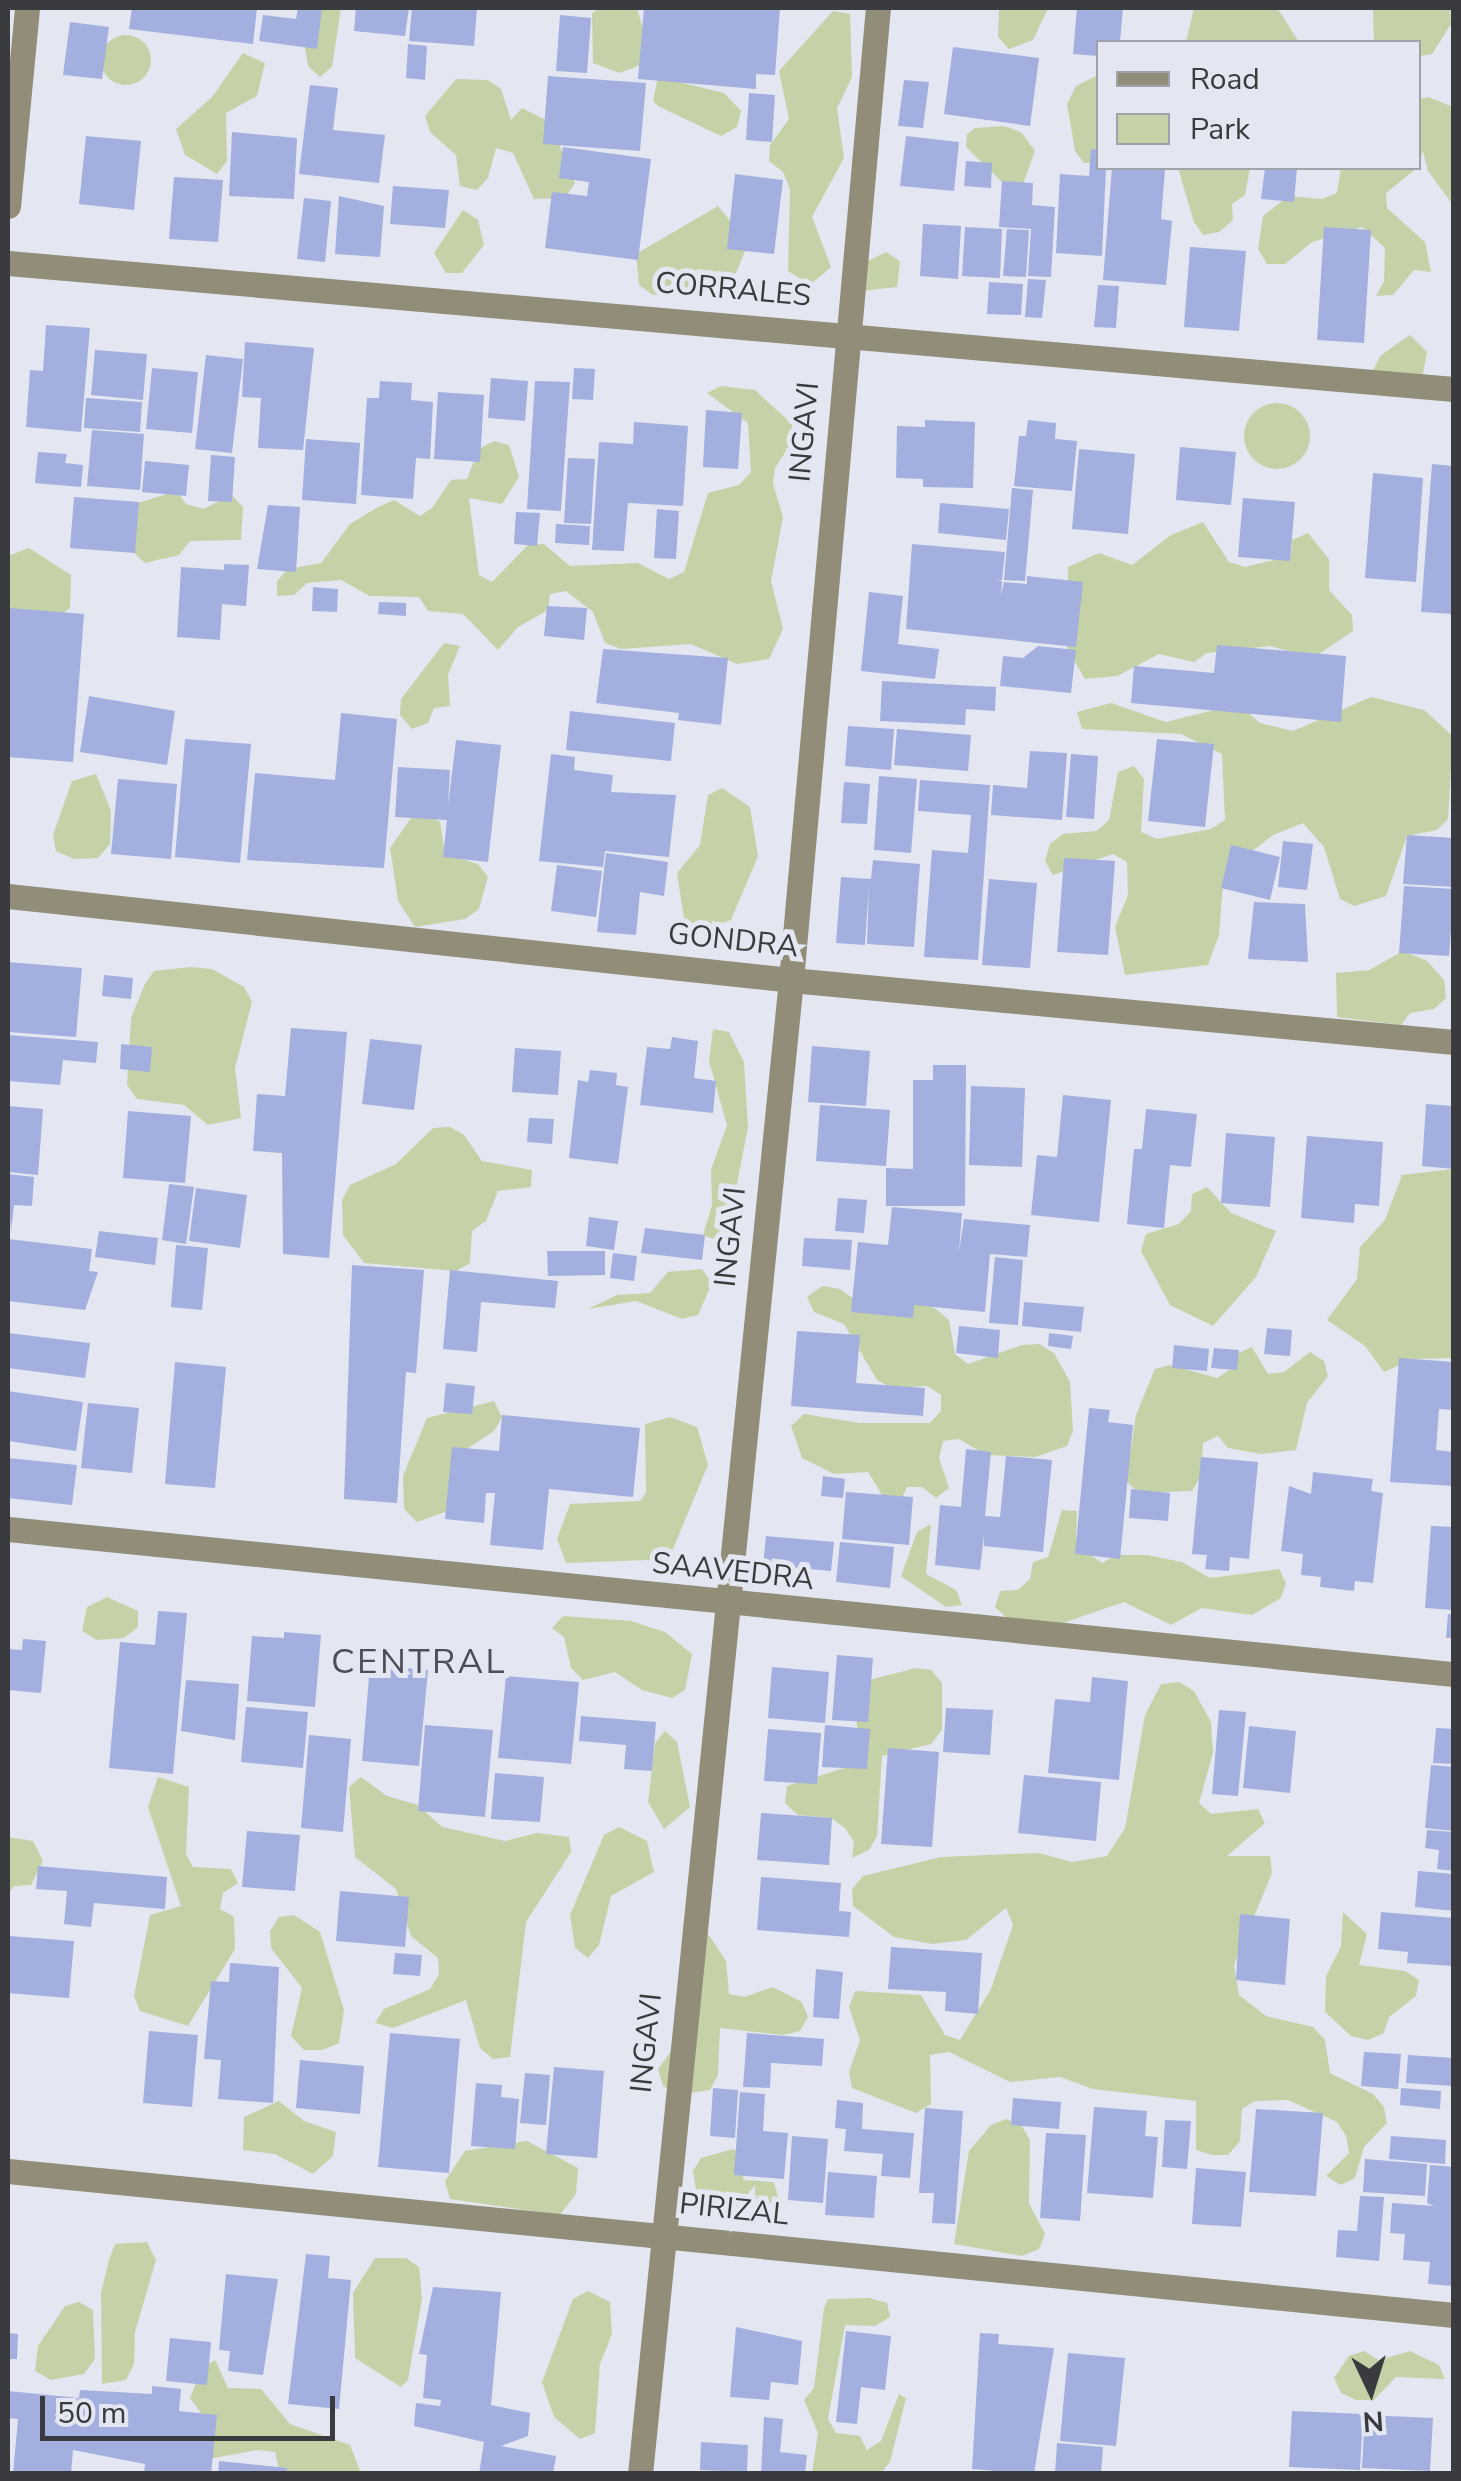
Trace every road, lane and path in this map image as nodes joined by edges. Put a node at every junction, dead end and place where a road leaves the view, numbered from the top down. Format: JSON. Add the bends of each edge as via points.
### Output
{"nodes":[{"id":1,"x":26,"y":8,"type":"edge"},
{"id":2,"x":878,"y":8,"type":"edge"},
{"id":3,"x":8,"y":206,"type":"edge"},
{"id":4,"x":8,"y":263,"type":"edge"},
{"id":5,"x":846,"y":332,"type":"junction"},
{"id":6,"x":1454,"y":389,"type":"edge"},
{"id":7,"x":8,"y":896,"type":"edge"},
{"id":8,"x":791,"y":980,"type":"junction"},
{"id":9,"x":1454,"y":1042,"type":"edge"},
{"id":10,"x":8,"y":1528,"type":"edge"},
{"id":11,"x":724,"y":1604,"type":"junction"},
{"id":12,"x":1454,"y":1674,"type":"edge"},
{"id":13,"x":8,"y":2170,"type":"edge"},
{"id":14,"x":661,"y":2236,"type":"junction"},
{"id":15,"x":1454,"y":2315,"type":"edge"},
{"id":16,"x":640,"y":2474,"type":"edge"}],
"edges":[{"from":1,"to":3,"type":"street"},
{"from":2,"to":5,"type":"street","name":"INGAVI"},
{"from":4,"to":5,"type":"street","name":"CORRALES"},
{"from":5,"to":6,"type":"street","name":"CORRALES"},
{"from":5,"to":8,"type":"street","name":"INGAVI"},
{"from":7,"to":8,"type":"street","name":"GONDRA"},
{"from":8,"to":9,"type":"street","name":"GONDRA"},
{"from":8,"to":11,"type":"street","name":"INGAVI"},
{"from":10,"to":11,"type":"street","name":"SAAVEDRA"},
{"from":11,"to":12,"type":"street","name":"SAAVEDRA"},
{"from":11,"to":14,"type":"street","name":"INGAVI"},
{"from":13,"to":14,"type":"street","name":"PIRIZAL"},
{"from":14,"to":15,"type":"street","name":"PIRIZAL"},
{"from":14,"to":16,"type":"street","name":"INGAVI"}]}
